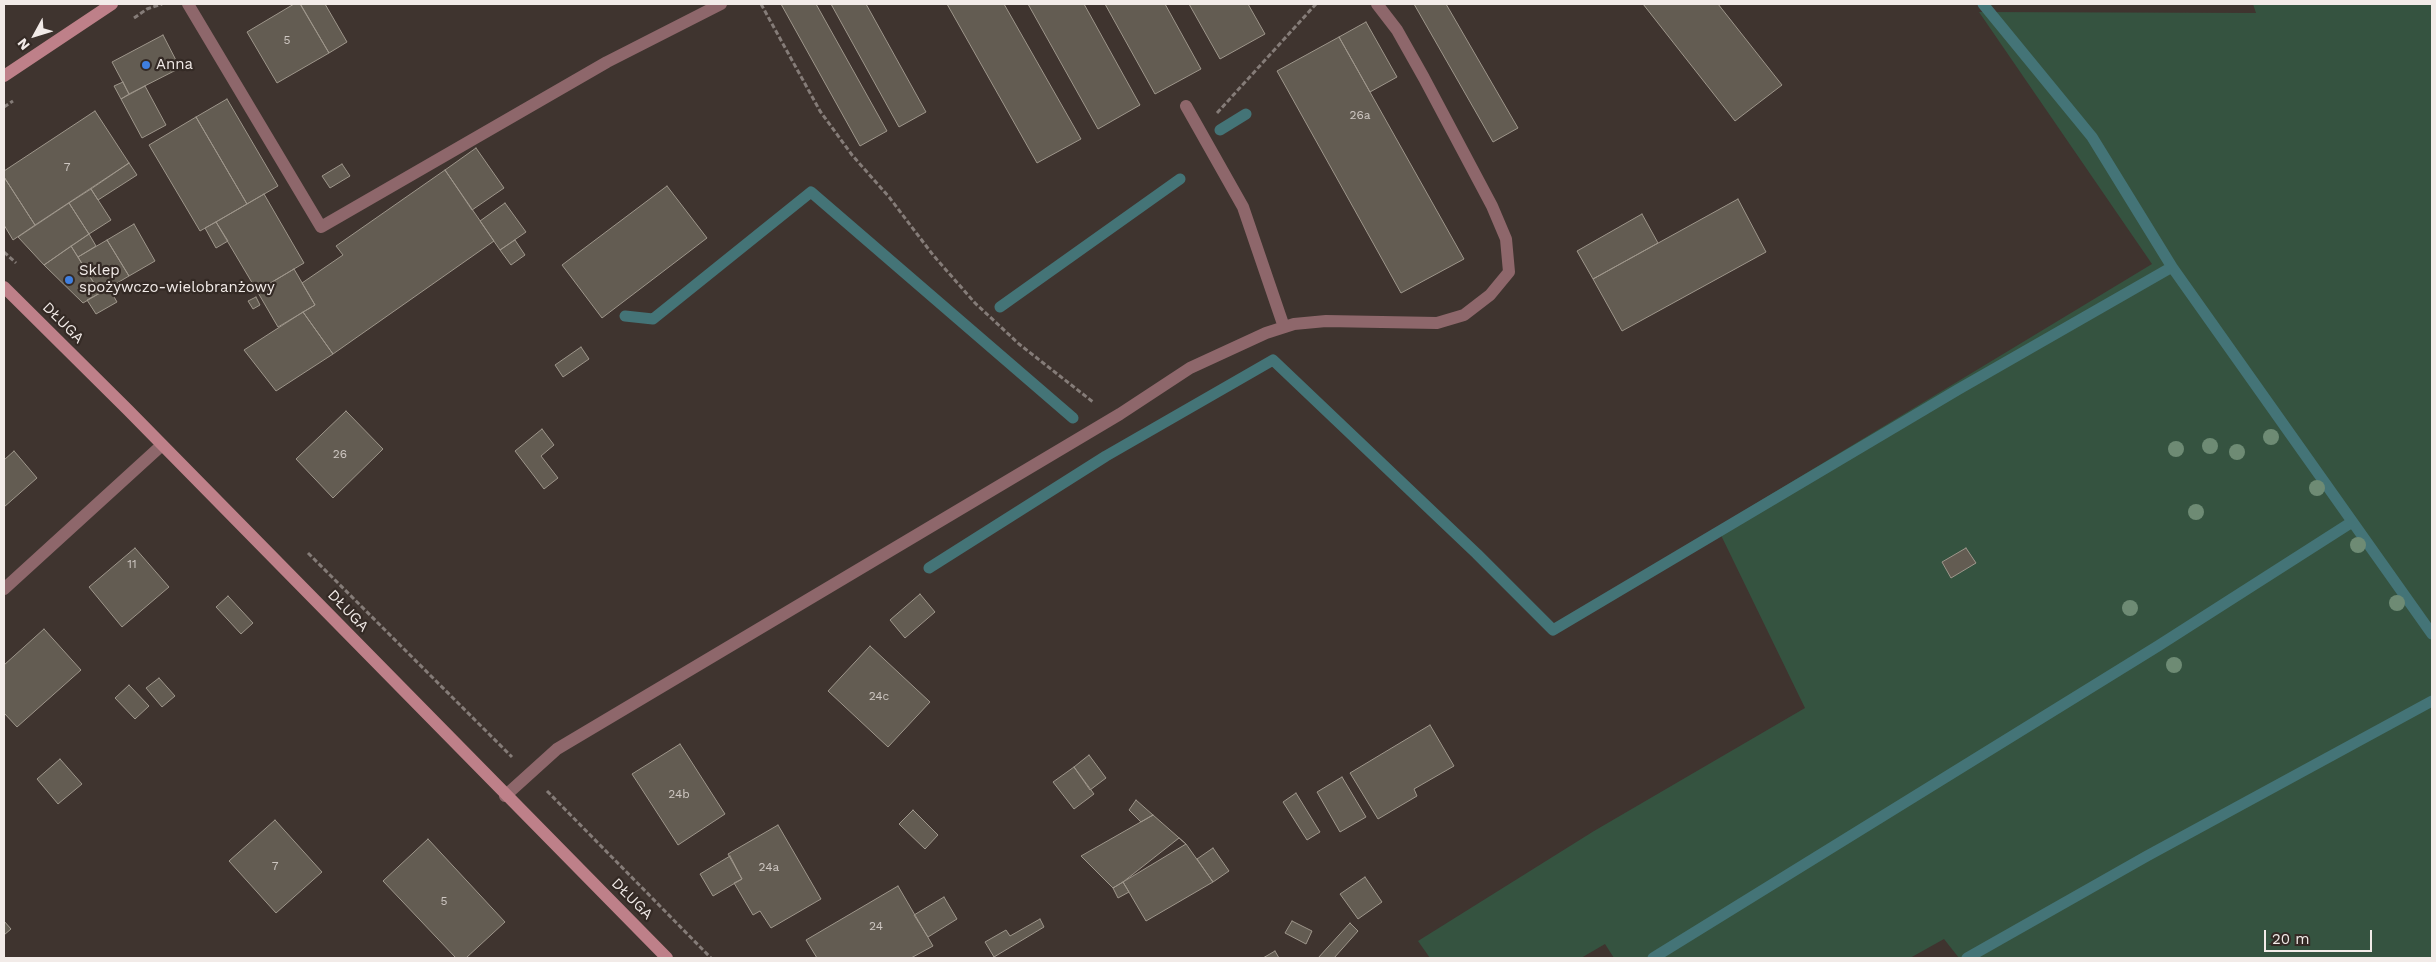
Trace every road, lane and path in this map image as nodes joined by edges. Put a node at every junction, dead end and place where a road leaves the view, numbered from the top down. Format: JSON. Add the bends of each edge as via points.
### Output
{"nodes":[{"id":1,"x":112,"y":4,"type":"edge"},
{"id":2,"x":188,"y":4,"type":"edge"},
{"id":3,"x":720,"y":4,"type":"edge"},
{"id":4,"x":761,"y":4,"type":"edge"},
{"id":5,"x":1316,"y":4,"type":"edge"},
{"id":6,"x":1377,"y":4,"type":"edge"},
{"id":7,"x":4,"y":76,"type":"edge"},
{"id":8,"x":1186,"y":106,"type":"dead end"},
{"id":9,"x":1200,"y":131,"type":"junction"},
{"id":10,"x":4,"y":252,"type":"edge"},
{"id":11,"x":18,"y":266,"type":"dead end"},
{"id":12,"x":4,"y":287,"type":"edge"},
{"id":13,"x":1284,"y":327,"type":"junction"},
{"id":14,"x":1120,"y":414,"type":"junction"},
{"id":15,"x":162,"y":445,"type":"junction"},
{"id":16,"x":305,"y":551,"type":"dead end"},
{"id":17,"x":4,"y":589,"type":"edge"},
{"id":18,"x":529,"y":773,"type":"junction"},
{"id":19,"x":506,"y":796,"type":"junction"},
{"id":20,"x":667,"y":958,"type":"edge"},
{"id":21,"x":712,"y":958,"type":"edge"}],
"edges":[{"from":1,"to":7,"type":"street"},
{"from":2,"to":3,"type":"lane","via":[[320,228],[607,62]]},
{"from":4,"to":14,"type":"path","via":[[820,111],[852,155],[975,303],[1019,344],[1102,409]]},
{"from":5,"to":9,"type":"path"},
{"from":6,"to":13,"type":"lane","via":[[1397,30],[1492,206],[1506,239],[1509,272],[1490,295],[1464,314],[1437,323],[1326,321]]},
{"from":8,"to":9,"type":"lane"},
{"from":9,"to":13,"type":"lane","via":[[1243,207]]},
{"from":10,"to":11,"type":"path"},
{"from":12,"to":15,"type":"street","name":"DŁUGA"},
{"from":13,"to":14,"type":"lane","via":[[1190,368]]},
{"from":14,"to":18,"type":"lane","via":[[556,750]]},
{"from":15,"to":17,"type":"lane"},
{"from":15,"to":19,"type":"street","name":"DŁUGA"},
{"from":16,"to":18,"type":"path"},
{"from":18,"to":19,"type":"lane"},
{"from":18,"to":21,"type":"path"},
{"from":19,"to":20,"type":"street","name":"DŁUGA"}]}
